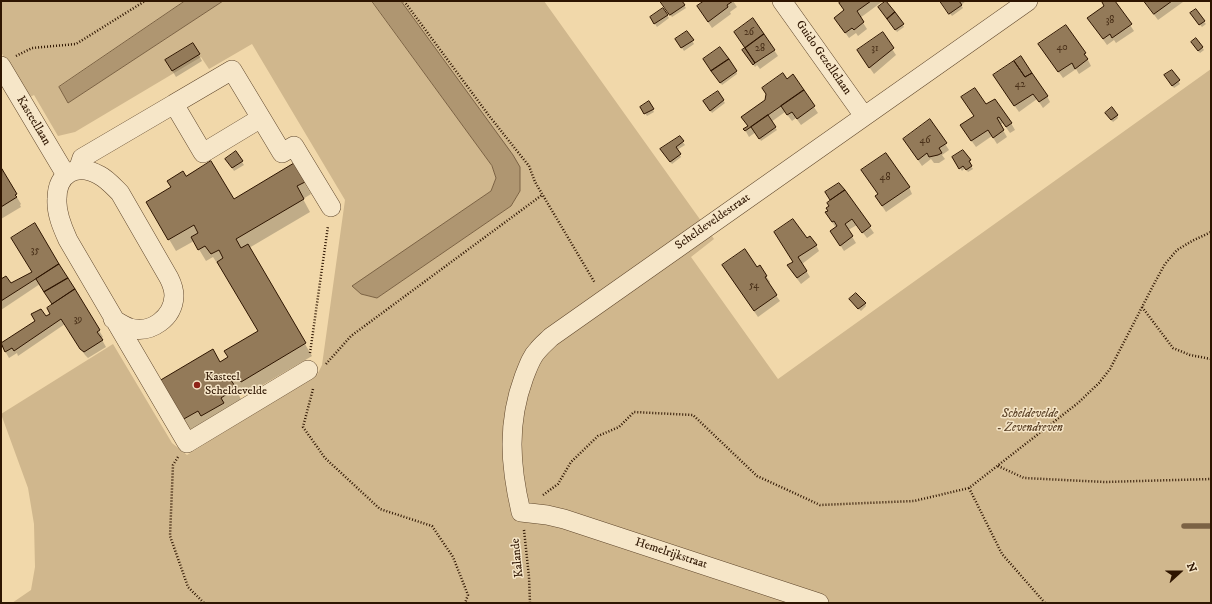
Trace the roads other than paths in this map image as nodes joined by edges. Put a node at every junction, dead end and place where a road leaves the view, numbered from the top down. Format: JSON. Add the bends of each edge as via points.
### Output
{"nodes":[{"id":1,"x":782,"y":1,"type":"edge"},
{"id":2,"x":1028,"y":1,"type":"edge"},
{"id":3,"x":7,"y":62,"type":"edge"},
{"id":4,"x":174,"y":104,"type":"junction"},
{"id":5,"x":864,"y":116,"type":"junction"},
{"id":6,"x":261,"y":118,"type":"junction"},
{"id":7,"x":72,"y":173,"type":"junction"},
{"id":8,"x":331,"y":207,"type":"road end"},
{"id":9,"x":113,"y":319,"type":"junction"},
{"id":10,"x":312,"y":372,"type":"road end"},
{"id":11,"x":521,"y":512,"type":"joint"},
{"id":12,"x":819,"y":603,"type":"edge"}],
"edges":[{"from":1,"to":5,"type":"street","name":"Guido Gezellelaan"},
{"from":2,"to":5,"type":"street","name":"Scheldeveldestraat"},
{"from":3,"to":7,"type":"street","name":"Kasteellaan"},
{"from":4,"to":6,"type":"street","via":[[232,70]]},
{"from":4,"to":6,"type":"street","via":[[203,153]]},
{"from":4,"to":7,"type":"street","via":[[82,158]]},
{"from":5,"to":11,"type":"street","name":"Scheldeveldestraat","via":[[551,337],[538,350],[529,364],[516,400],[511,448]]},
{"from":6,"to":8,"type":"street","via":[[282,153],[294,146]]},
{"from":7,"to":9,"type":"street","via":[[62,179],[58,188],[58,212],[68,240]]},
{"from":7,"to":9,"type":"street","via":[[88,171],[99,175],[120,193],[166,271],[172,286],[174,295],[171,308],[164,319],[156,325],[148,328],[130,328]]},
{"from":9,"to":10,"type":"street","via":[[187,444]]},
{"from":11,"to":12,"type":"street","name":"Hemelrijkstraat","via":[[564,519]]}]}
